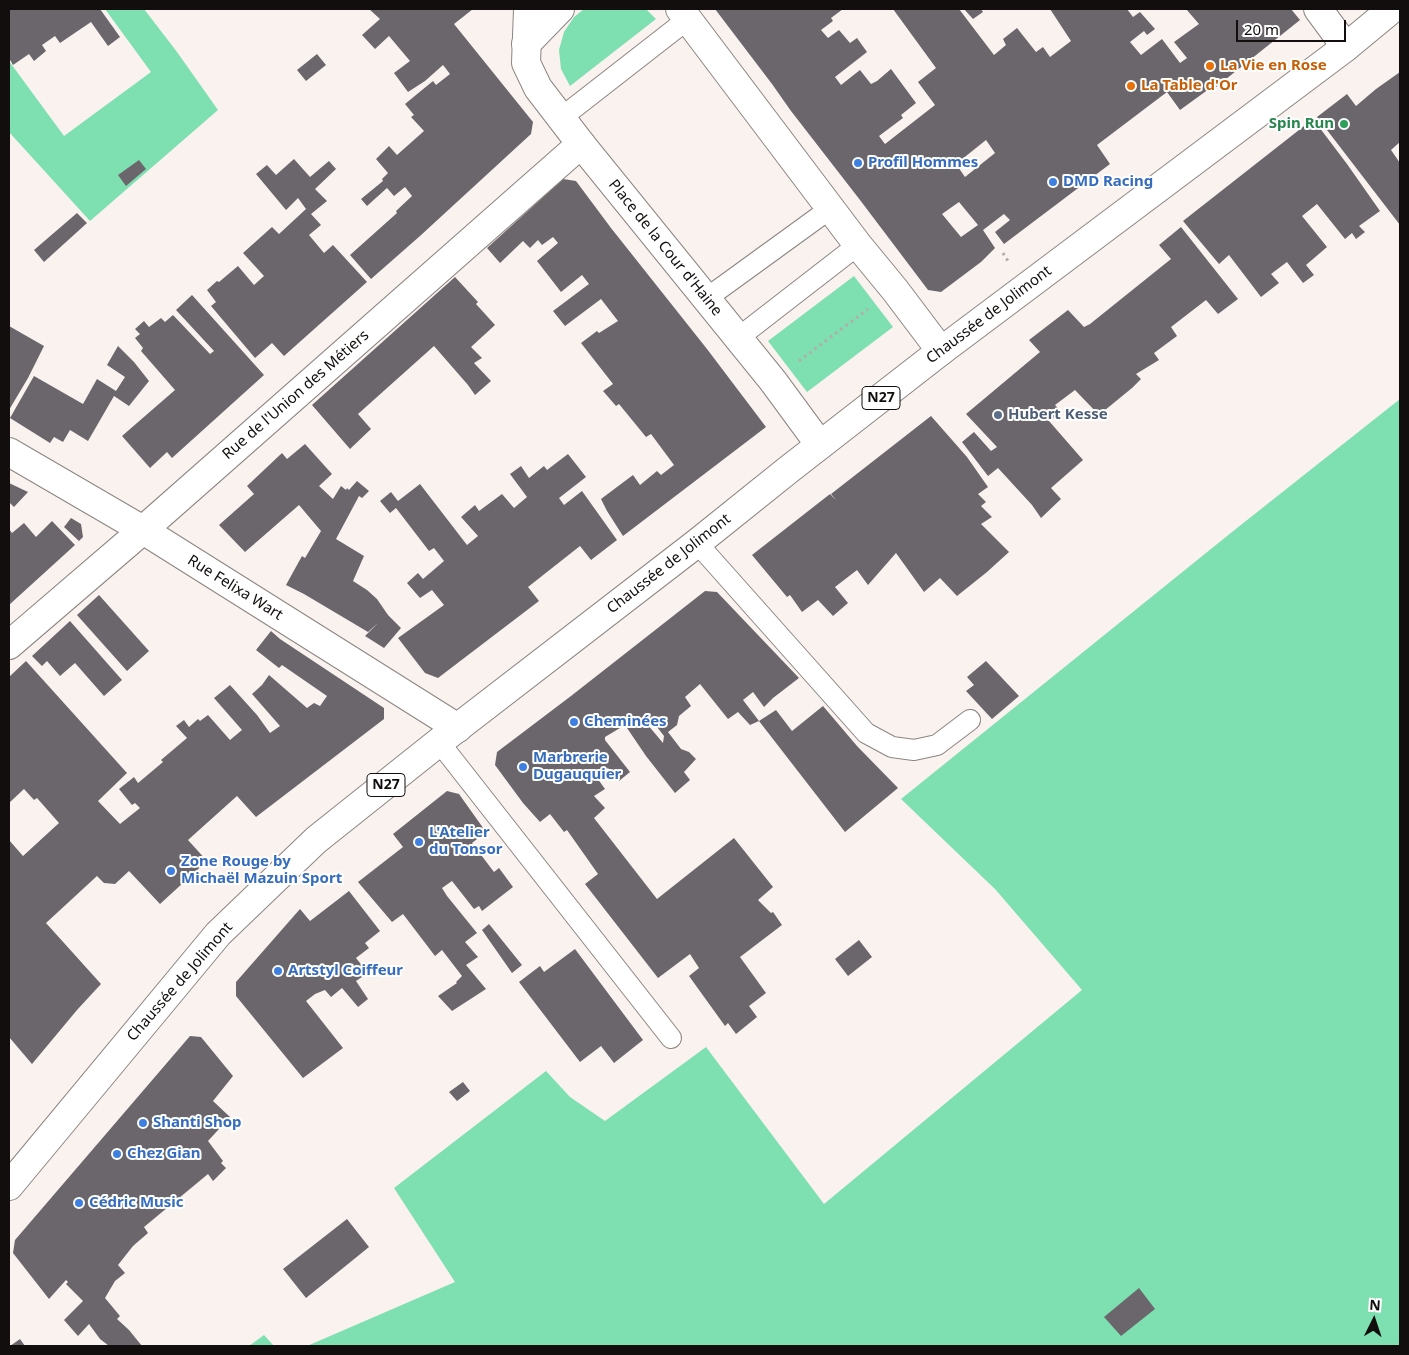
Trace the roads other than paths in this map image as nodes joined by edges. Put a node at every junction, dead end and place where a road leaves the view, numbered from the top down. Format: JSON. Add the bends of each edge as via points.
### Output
{"nodes":[{"id":1,"x":528,"y":9,"type":"edge"},
{"id":2,"x":560,"y":9,"type":"edge"},
{"id":3,"x":1318,"y":9,"type":"edge"},
{"id":4,"x":1392,"y":9,"type":"edge"},
{"id":5,"x":684,"y":14,"type":"edge"},
{"id":6,"x":526,"y":44,"type":"junction"},
{"id":7,"x":1346,"y":47,"type":"junction"},
{"id":8,"x":561,"y":118,"type":"junction"},
{"id":9,"x":582,"y":144,"type":"junction"},
{"id":10,"x":831,"y":208,"type":"junction"},
{"id":11,"x":858,"y":245,"type":"junction"},
{"id":12,"x":707,"y":298,"type":"junction"},
{"id":13,"x":738,"y":338,"type":"junction"},
{"id":14,"x":941,"y":351,"type":"junction"},
{"id":15,"x":820,"y":445,"type":"junction"},
{"id":16,"x":9,"y":452,"type":"edge"},
{"id":17,"x":143,"y":530,"type":"junction"},
{"id":18,"x":697,"y":543,"type":"junction"},
{"id":19,"x":9,"y":645,"type":"edge"},
{"id":20,"x":970,"y":720,"type":"dead end"},
{"id":21,"x":448,"y":735,"type":"junction"},
{"id":22,"x":671,"y":1038,"type":"dead end"},
{"id":23,"x":9,"y":1186,"type":"edge"}],
"edges":[{"from":1,"to":6,"type":"street","name":"Place de la Cour d'Haine"},
{"from":2,"to":6,"type":"street"},
{"from":3,"to":7,"type":"street"},
{"from":4,"to":7,"type":"street","name":"Chaussée de Jolimont","number":"N27"},
{"from":5,"to":8,"type":"lane"},
{"from":5,"to":10,"type":"street"},
{"from":6,"to":8,"type":"street","name":"Place de la Cour d'Haine","via":[[526,62],[534,80]]},
{"from":7,"to":14,"type":"street","name":"Chaussée de Jolimont","number":"N27"},
{"from":8,"to":9,"type":"street","name":"Place de la Cour d'Haine"},
{"from":9,"to":12,"type":"street","name":"Place de la Cour d'Haine"},
{"from":9,"to":17,"type":"street","name":"Rue de l'Union des Métiers"},
{"from":10,"to":11,"type":"street"},
{"from":10,"to":12,"type":"lane"},
{"from":11,"to":13,"type":"lane"},
{"from":11,"to":14,"type":"street"},
{"from":12,"to":13,"type":"street","name":"Place de la Cour d'Haine"},
{"from":13,"to":15,"type":"street","name":"Place de la Cour d'Haine"},
{"from":14,"to":15,"type":"street","name":"Chaussée de Jolimont","number":"N27"},
{"from":15,"to":18,"type":"street","name":"Chaussée de Jolimont","number":"N27"},
{"from":16,"to":17,"type":"street","name":"Rue Felixa Wart"},
{"from":17,"to":19,"type":"street","name":"Rue de l'Union des Métiers"},
{"from":17,"to":21,"type":"street","name":"Rue Felixa Wart"},
{"from":18,"to":20,"type":"lane","via":[[866,733],[892,747],[914,750],[937,745]]},
{"from":18,"to":21,"type":"street","name":"Chaussée de Jolimont","number":"N27"},
{"from":21,"to":22,"type":"lane"},
{"from":21,"to":23,"type":"street","name":"Chaussée de Jolimont","number":"N27","via":[[316,840],[218,934]]}]}
